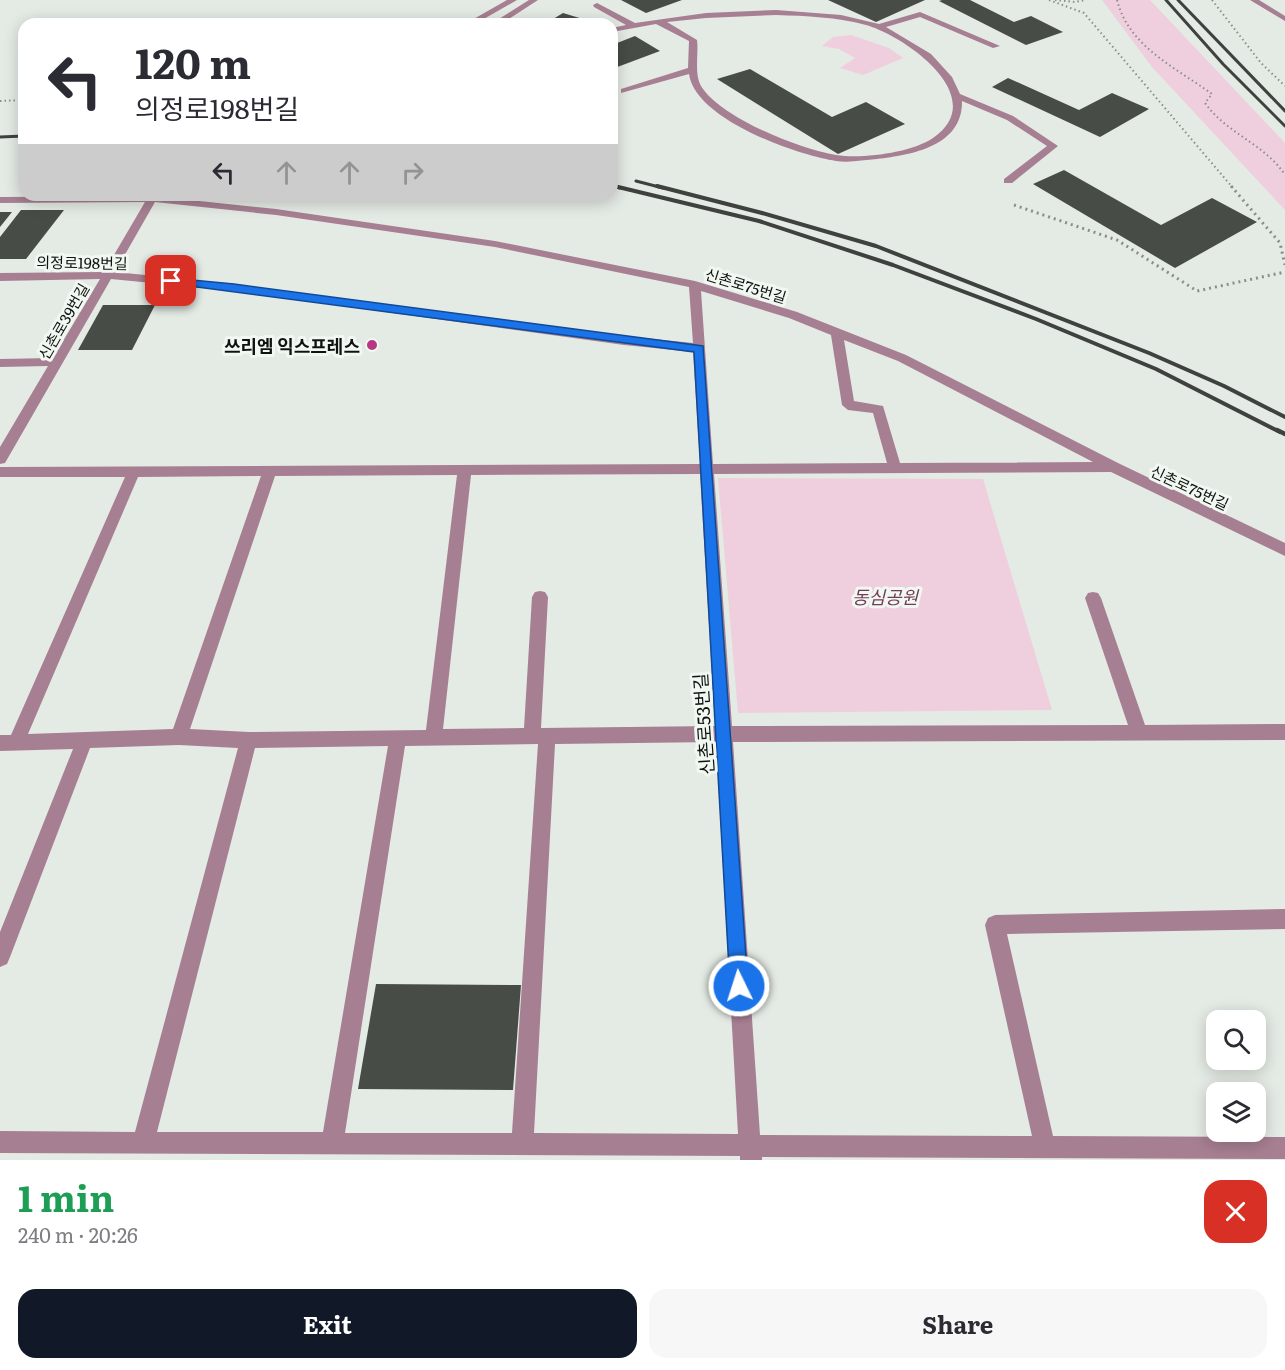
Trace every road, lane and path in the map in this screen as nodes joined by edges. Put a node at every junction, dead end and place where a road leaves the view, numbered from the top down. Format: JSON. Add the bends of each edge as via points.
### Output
{"nodes":[{"id":1,"x":513,"y":0,"type":"edge"},
{"id":2,"x":534,"y":0,"type":"edge"},
{"id":3,"x":774,"y":0,"type":"edge"},
{"id":4,"x":1049,"y":0,"type":"edge"},
{"id":5,"x":1055,"y":0,"type":"edge"},
{"id":6,"x":1085,"y":0,"type":"edge"},
{"id":7,"x":1117,"y":0,"type":"edge"},
{"id":8,"x":1212,"y":0,"type":"edge"},
{"id":9,"x":1254,"y":0,"type":"edge"},
{"id":10,"x":597,"y":5,"type":"dead end"},
{"id":11,"x":793,"y":14,"type":"junction"},
{"id":12,"x":481,"y":18,"type":"edge"},
{"id":13,"x":505,"y":18,"type":"edge"},
{"id":14,"x":1285,"y":19,"type":"edge"},
{"id":15,"x":654,"y":21,"type":"junction"},
{"id":16,"x":633,"y":25,"type":"junction"},
{"id":17,"x":877,"y":27,"type":"junction"},
{"id":18,"x":618,"y":29,"type":"edge"},
{"id":19,"x":996,"y":46,"type":"dead end"},
{"id":20,"x":692,"y":70,"type":"junction"},
{"id":21,"x":1285,"y":86,"type":"edge"},
{"id":22,"x":624,"y":91,"type":"dead end"},
{"id":23,"x":958,"y":96,"type":"junction"},
{"id":24,"x":18,"y":100,"type":"edge"},
{"id":25,"x":0,"y":101,"type":"edge"},
{"id":26,"x":1280,"y":167,"type":"junction"},
{"id":27,"x":1285,"y":167,"type":"edge"},
{"id":28,"x":1285,"y":175,"type":"edge"},
{"id":29,"x":1008,"y":181,"type":"dead end"},
{"id":30,"x":0,"y":200,"type":"edge"},
{"id":31,"x":18,"y":200,"type":"edge"},
{"id":32,"x":151,"y":201,"type":"edge"},
{"id":33,"x":171,"y":201,"type":"edge"},
{"id":34,"x":1014,"y":205,"type":"dead end"},
{"id":35,"x":1280,"y":243,"type":"junction"},
{"id":36,"x":1285,"y":244,"type":"edge"},
{"id":37,"x":1285,"y":266,"type":"edge"},
{"id":38,"x":1285,"y":272,"type":"edge"},
{"id":39,"x":108,"y":275,"type":"junction"},
{"id":40,"x":0,"y":277,"type":"edge"},
{"id":41,"x":695,"y":285,"type":"junction"},
{"id":42,"x":837,"y":332,"type":"junction"},
{"id":43,"x":699,"y":348,"type":"junction"},
{"id":44,"x":57,"y":362,"type":"junction"},
{"id":45,"x":0,"y":363,"type":"edge"},
{"id":46,"x":0,"y":459,"type":"edge"},
{"id":47,"x":1113,"y":467,"type":"junction"},
{"id":48,"x":895,"y":468,"type":"junction"},
{"id":49,"x":707,"y":469,"type":"junction"},
{"id":50,"x":465,"y":470,"type":"junction"},
{"id":51,"x":0,"y":472,"type":"edge"},
{"id":52,"x":269,"y":472,"type":"junction"},
{"id":53,"x":133,"y":473,"type":"junction"},
{"id":54,"x":1283,"y":551,"type":"edge"},
{"id":55,"x":540,"y":597,"type":"dead end"},
{"id":56,"x":1093,"y":598,"type":"dead end"},
{"id":57,"x":1139,"y":732,"type":"junction"},
{"id":58,"x":1285,"y":732,"type":"edge"},
{"id":59,"x":723,"y":734,"type":"junction"},
{"id":60,"x":434,"y":736,"type":"junction"},
{"id":61,"x":540,"y":736,"type":"junction"},
{"id":62,"x":179,"y":737,"type":"junction"},
{"id":63,"x":398,"y":738,"type":"junction"},
{"id":64,"x":249,"y":740,"type":"junction"},
{"id":65,"x":84,"y":742,"type":"junction"},
{"id":66,"x":8,"y":743,"type":"edge"},
{"id":67,"x":1285,"y":920,"type":"edge"},
{"id":68,"x":0,"y":957,"type":"edge"},
{"id":69,"x":0,"y":1142,"type":"edge"},
{"id":70,"x":143,"y":1143,"type":"junction"},
{"id":71,"x":332,"y":1144,"type":"junction"},
{"id":72,"x":522,"y":1144,"type":"junction"},
{"id":73,"x":1045,"y":1147,"type":"junction"},
{"id":74,"x":1285,"y":1148,"type":"edge"},
{"id":75,"x":750,"y":1153,"type":"edge"},
{"id":76,"x":952,"y":1153,"type":"edge"}],
"edges":[{"from":1,"to":12,"type":"street"},
{"from":2,"to":13,"type":"street"},
{"from":3,"to":11,"type":"street"},
{"from":4,"to":35,"type":"path","via":[[1084,13]]},
{"from":5,"to":6,"type":"path"},
{"from":7,"to":26,"type":"path","via":[[1121,20],[1129,32],[1165,63],[1212,93],[1205,103],[1223,127]]},
{"from":8,"to":21,"type":"path","via":[[1261,63]]},
{"from":9,"to":14,"type":"street"},
{"from":10,"to":16,"type":"street"},
{"from":11,"to":15,"type":"street","via":[[749,13]]},
{"from":11,"to":17,"type":"street"},
{"from":15,"to":16,"type":"street"},
{"from":15,"to":20,"type":"street","via":[[693,40],[696,56]]},
{"from":16,"to":18,"type":"street"},
{"from":17,"to":19,"type":"street","via":[[920,14]]},
{"from":17,"to":23,"type":"street","via":[[923,51],[952,82]]},
{"from":20,"to":22,"type":"street"},
{"from":20,"to":23,"type":"street","via":[[700,91],[753,130],[807,152],[839,158],[902,153],[936,142],[956,115]]},
{"from":23,"to":29,"type":"street","via":[[1010,118],[1053,146]]},
{"from":24,"to":25,"type":"path"},
{"from":26,"to":27,"type":"path"},
{"from":26,"to":28,"type":"path"},
{"from":30,"to":31,"type":"street","name":"신촌로75번길"},
{"from":32,"to":39,"type":"street","name":"신촌로39번길"},
{"from":33,"to":41,"type":"street","name":"신촌로75번길","via":[[495,244]]},
{"from":34,"to":38,"type":"path","via":[[1116,240],[1197,291]]},
{"from":35,"to":36,"type":"path"},
{"from":35,"to":37,"type":"path"},
{"from":39,"to":40,"type":"street","name":"의정로198번길"},
{"from":39,"to":43,"type":"street","name":"의정로198번길","via":[[234,287]]},
{"from":39,"to":44,"type":"street","name":"신촌로39번길"},
{"from":41,"to":42,"type":"street","name":"신촌로75번길"},
{"from":41,"to":43,"type":"street","name":"신촌로53번길"},
{"from":42,"to":47,"type":"street","name":"신촌로75번길","via":[[903,358]]},
{"from":42,"to":48,"type":"street","via":[[848,405],[878,409]]},
{"from":43,"to":49,"type":"street","name":"신촌로53번길"},
{"from":44,"to":45,"type":"street"},
{"from":44,"to":46,"type":"street","name":"신촌로39번길"},
{"from":47,"to":48,"type":"street"},
{"from":47,"to":54,"type":"street","name":"신촌로75번길"},
{"from":48,"to":49,"type":"street"},
{"from":49,"to":50,"type":"street"},
{"from":49,"to":59,"type":"street","name":"신촌로53번길"},
{"from":50,"to":52,"type":"street"},
{"from":50,"to":60,"type":"street"},
{"from":51,"to":53,"type":"street"},
{"from":52,"to":53,"type":"street"},
{"from":52,"to":62,"type":"street"},
{"from":53,"to":66,"type":"street"},
{"from":55,"to":61,"type":"street"},
{"from":56,"to":57,"type":"street"},
{"from":57,"to":58,"type":"street"},
{"from":57,"to":59,"type":"street"},
{"from":59,"to":61,"type":"street"},
{"from":59,"to":75,"type":"street","name":"신촌로53번길"},
{"from":60,"to":61,"type":"street"},
{"from":60,"to":63,"type":"street"},
{"from":61,"to":72,"type":"street"},
{"from":62,"to":64,"type":"street"},
{"from":62,"to":65,"type":"street"},
{"from":63,"to":64,"type":"street"},
{"from":63,"to":71,"type":"street"},
{"from":64,"to":70,"type":"street"},
{"from":65,"to":66,"type":"street"},
{"from":65,"to":68,"type":"street"},
{"from":67,"to":73,"type":"street","via":[[995,925]]},
{"from":69,"to":70,"type":"street"},
{"from":70,"to":71,"type":"street"},
{"from":71,"to":72,"type":"street"},
{"from":72,"to":75,"type":"street"},
{"from":73,"to":74,"type":"street"},
{"from":73,"to":76,"type":"street"},
{"from":75,"to":76,"type":"street"}]}
